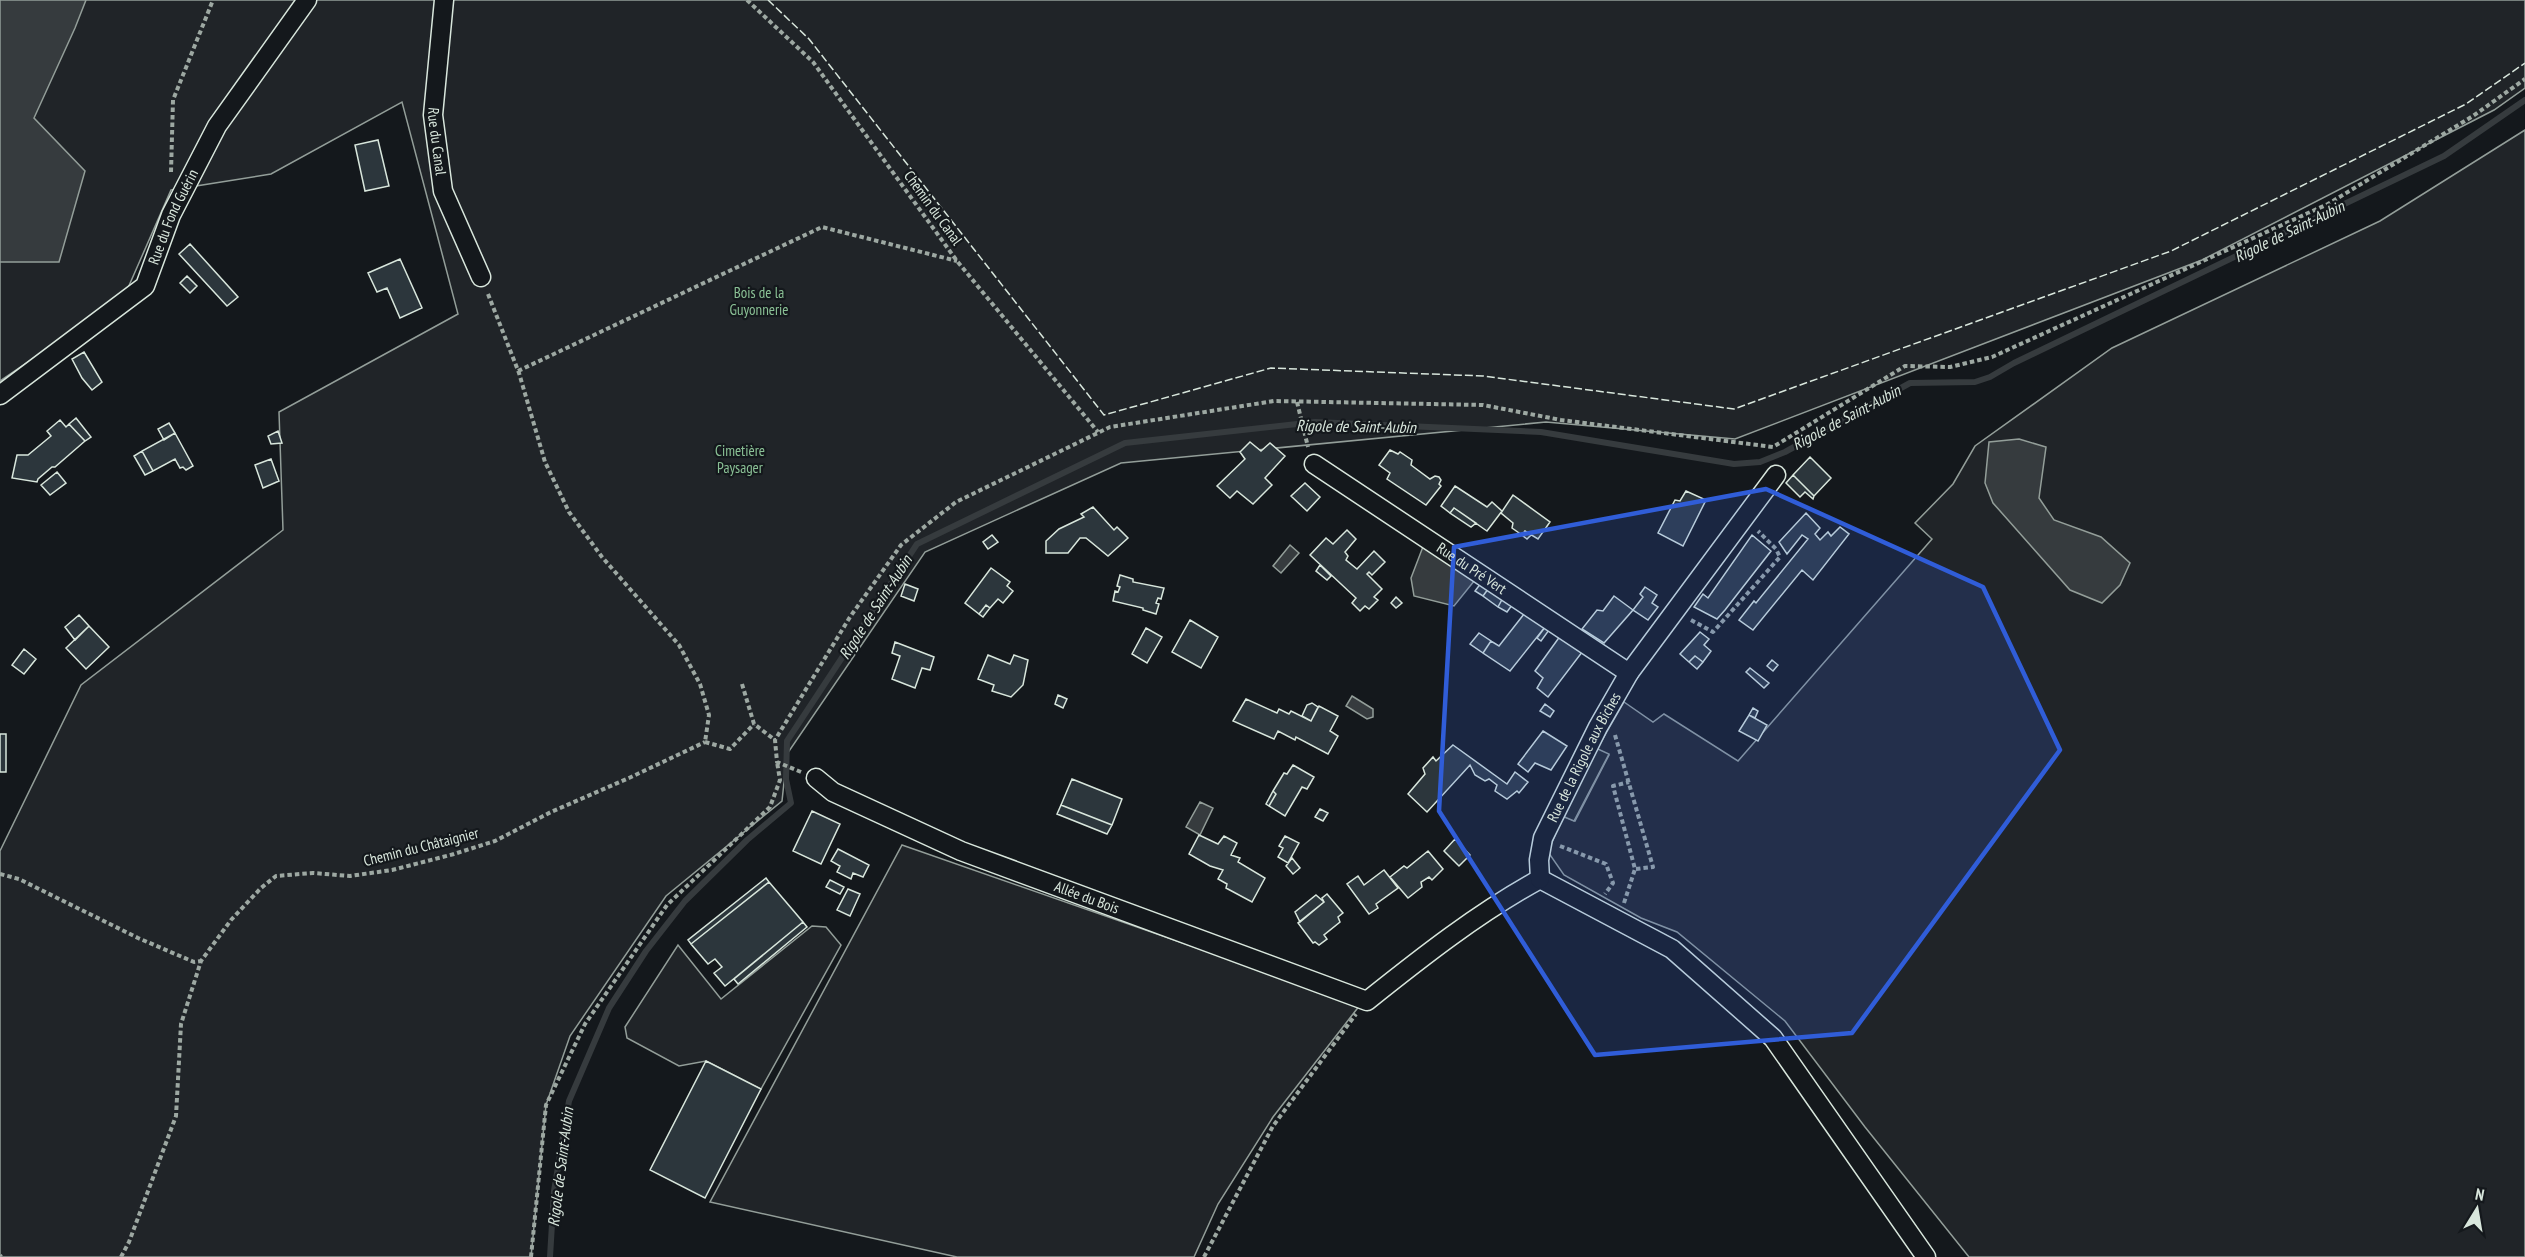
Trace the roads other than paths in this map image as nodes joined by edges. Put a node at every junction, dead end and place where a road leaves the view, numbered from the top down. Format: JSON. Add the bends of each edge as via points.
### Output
{"nodes":[{"id":1,"x":307,"y":0,"type":"edge"},
{"id":2,"x":444,"y":0,"type":"edge"},
{"id":3,"x":481,"y":277,"type":"road end"},
{"id":4,"x":0,"y":396,"type":"edge"},
{"id":5,"x":1314,"y":464,"type":"dead end"},
{"id":6,"x":1776,"y":474,"type":"dead end"},
{"id":7,"x":1629,"y":673,"type":"junction"},
{"id":8,"x":816,"y":778,"type":"dead end"},
{"id":9,"x":1540,"y":879,"type":"junction"},
{"id":10,"x":1926,"y":1257,"type":"edge"}],
"edges":[{"from":1,"to":4,"type":"street","name":"Rue du Fond Guérin","via":[[218,126],[171,215],[145,286]]},
{"from":2,"to":3,"type":"street","name":"Rue du Canal","via":[[433,115],[443,191]]},
{"from":5,"to":7,"type":"street","name":"Rue du Pré Vert"},
{"from":6,"to":7,"type":"street","name":"Rue de la Rigole aux Biches"},
{"from":7,"to":9,"type":"street","name":"Rue de la Rigole aux Biches","via":[[1543,838]]},
{"from":8,"to":9,"type":"street","name":"Allée du Bois","via":[[833,792],[961,851],[1367,1001],[1504,899]]},
{"from":9,"to":10,"type":"street","via":[[1672,949],[1773,1038]]}]}
